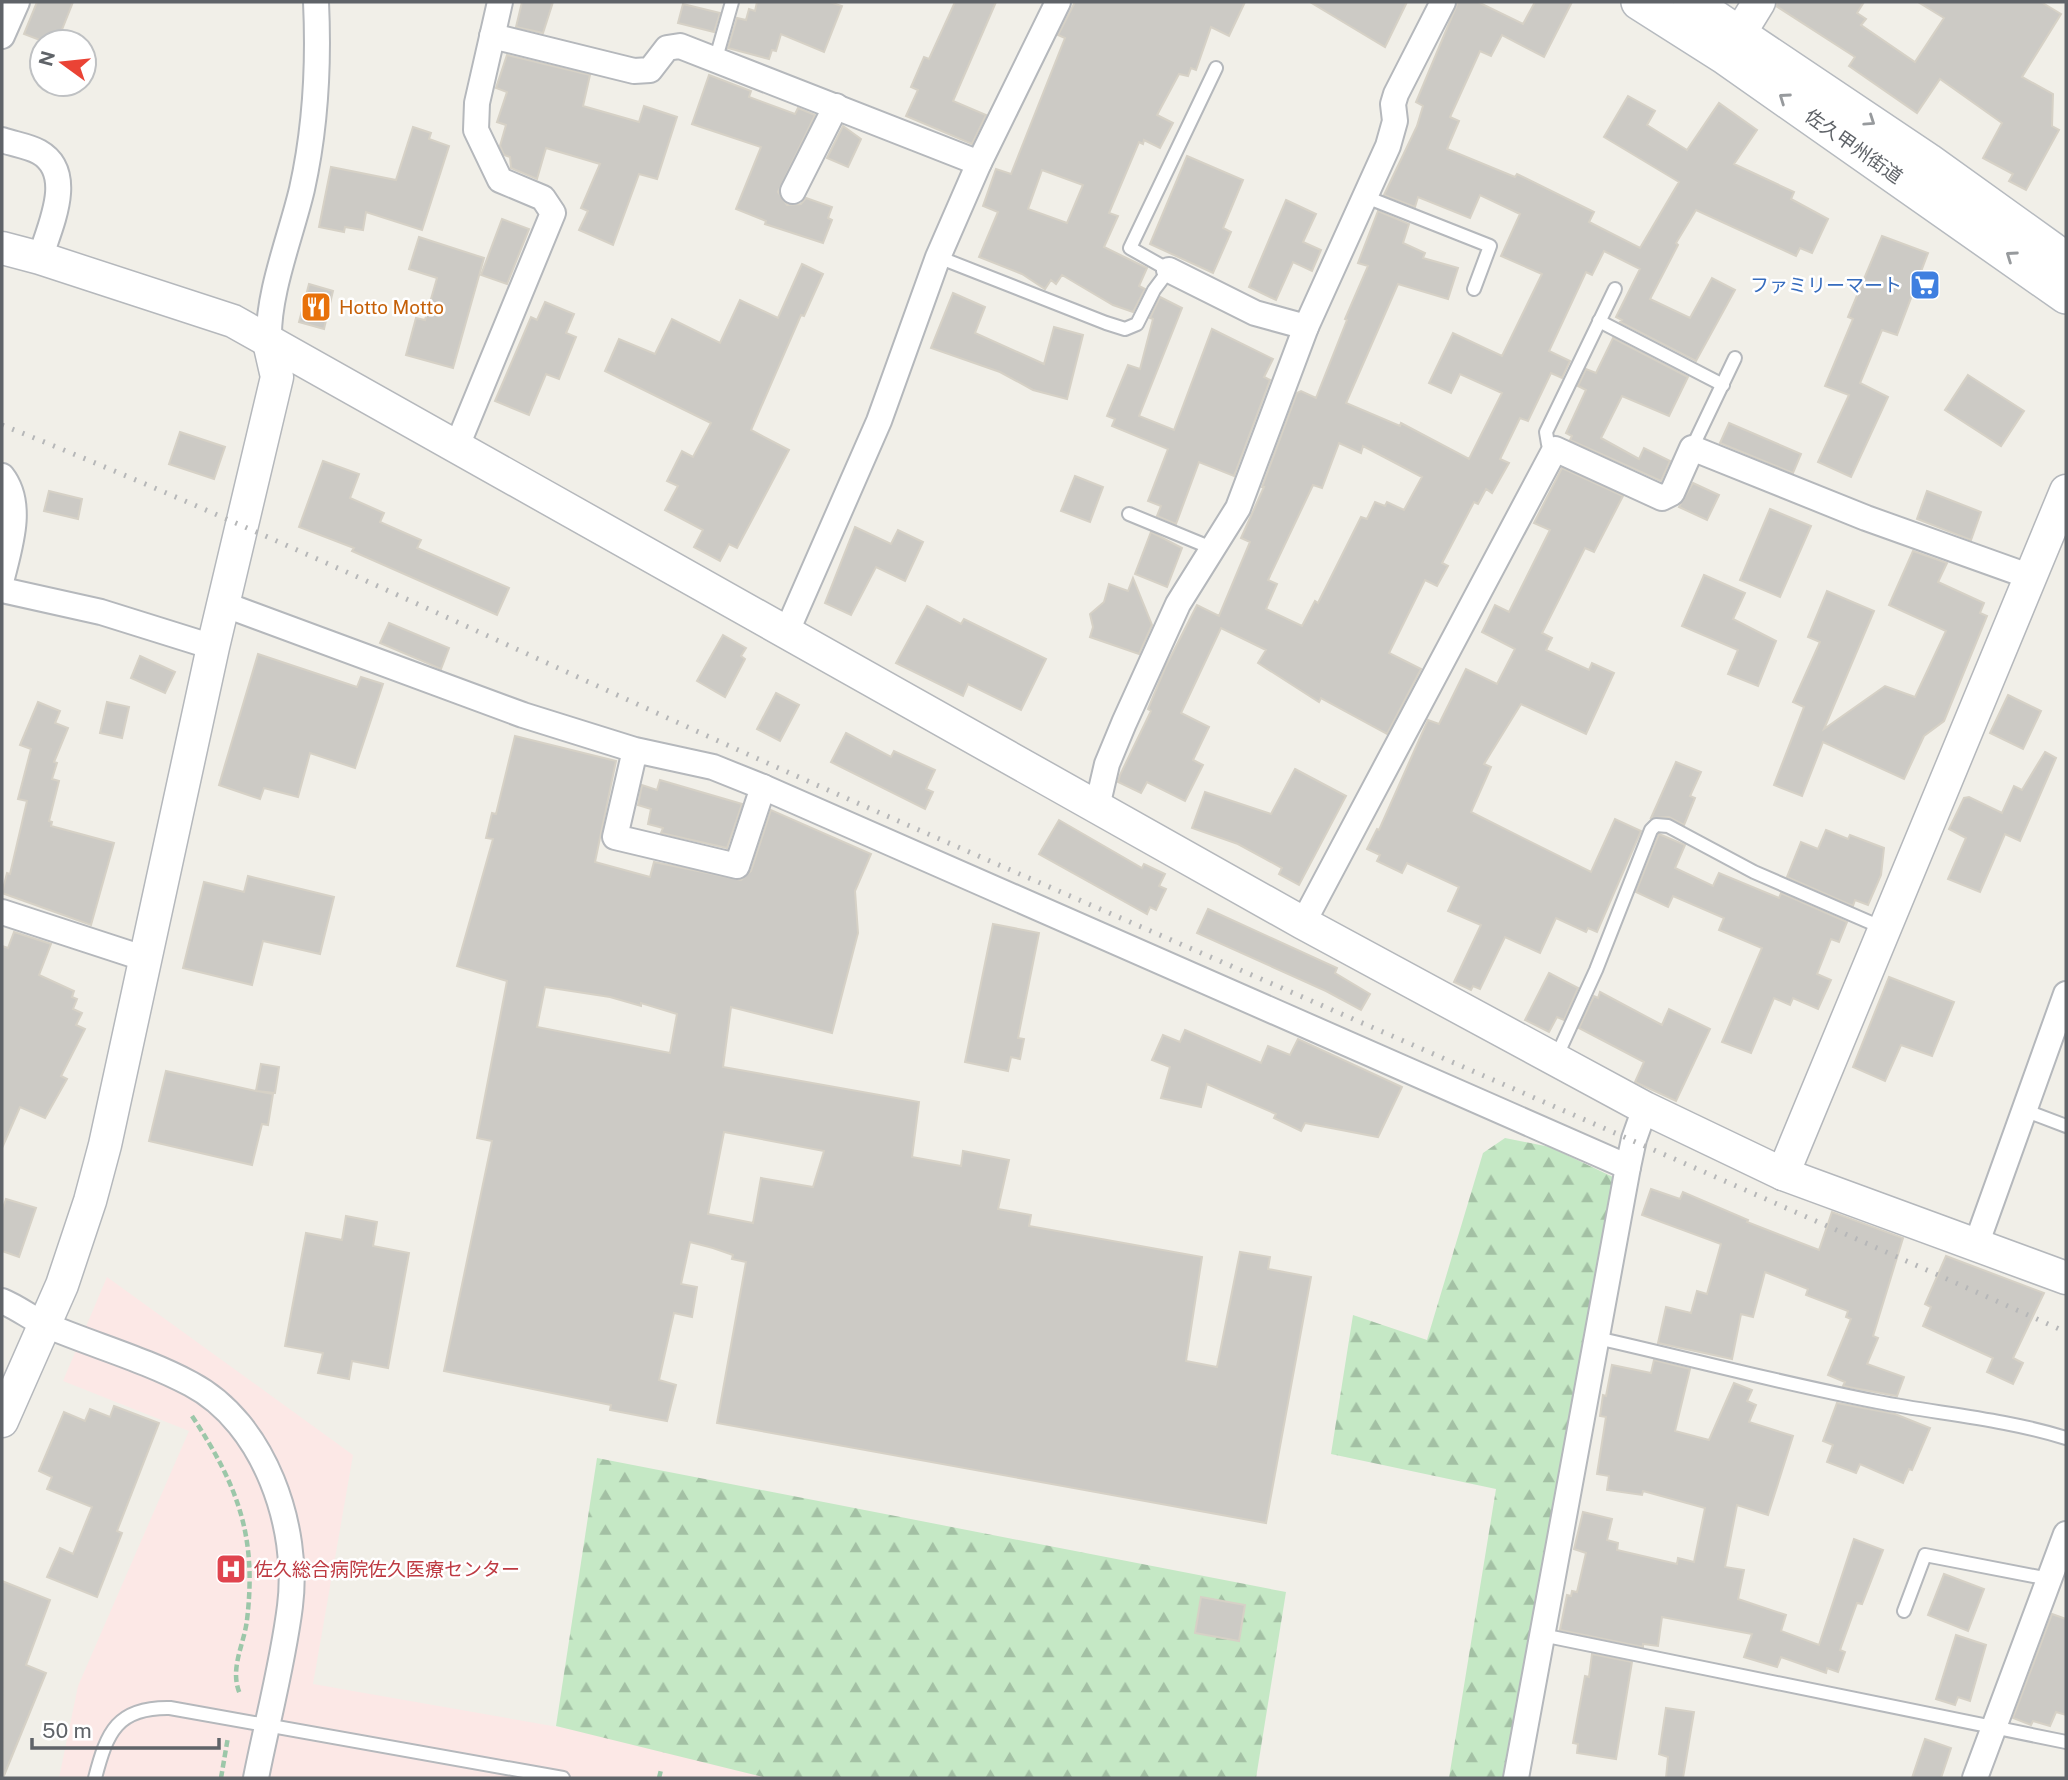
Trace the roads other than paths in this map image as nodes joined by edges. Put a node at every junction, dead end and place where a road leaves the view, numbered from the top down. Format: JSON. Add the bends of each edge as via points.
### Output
{"nodes":[{"id":1,"x":17,"y":2,"type":"edge"},
{"id":2,"x":316,"y":2,"type":"edge"},
{"id":3,"x":500,"y":2,"type":"edge"},
{"id":4,"x":732,"y":2,"type":"edge"},
{"id":5,"x":1058,"y":2,"type":"edge"},
{"id":6,"x":1443,"y":2,"type":"edge"},
{"id":7,"x":1639,"y":2,"type":"edge"},
{"id":8,"x":1691,"y":2,"type":"edge"},
{"id":9,"x":1759,"y":2,"type":"edge"},
{"id":10,"x":1740,"y":33,"type":"junction"},
{"id":11,"x":2,"y":36,"type":"edge"},
{"id":12,"x":492,"y":36,"type":"junction"},
{"id":13,"x":716,"y":58,"type":"junction"},
{"id":14,"x":1216,"y":68,"type":"dead end"},
{"id":15,"x":836,"y":106,"type":"junction"},
{"id":16,"x":2,"y":141,"type":"edge"},
{"id":17,"x":979,"y":163,"type":"junction"},
{"id":18,"x":793,"y":191,"type":"dead end"},
{"id":19,"x":1366,"y":197,"type":"junction"},
{"id":20,"x":2,"y":248,"type":"edge"},
{"id":21,"x":2066,"y":256,"type":"edge"},
{"id":22,"x":937,"y":257,"type":"junction"},
{"id":23,"x":40,"y":258,"type":"junction"},
{"id":24,"x":1170,"y":270,"type":"junction"},
{"id":25,"x":1474,"y":289,"type":"dead end"},
{"id":26,"x":1615,"y":289,"type":"dead end"},
{"id":27,"x":2066,"y":296,"type":"edge"},
{"id":28,"x":1599,"y":321,"type":"junction"},
{"id":29,"x":1306,"y":327,"type":"junction"},
{"id":30,"x":270,"y":342,"type":"junction"},
{"id":31,"x":1735,"y":358,"type":"dead end"},
{"id":32,"x":1723,"y":385,"type":"junction"},
{"id":33,"x":457,"y":446,"type":"junction"},
{"id":34,"x":1692,"y":448,"type":"junction"},
{"id":35,"x":1555,"y":449,"type":"junction"},
{"id":36,"x":2,"y":475,"type":"edge"},
{"id":37,"x":2066,"y":491,"type":"edge"},
{"id":38,"x":1129,"y":514,"type":"dead end"},
{"id":39,"x":1214,"y":549,"type":"junction"},
{"id":40,"x":2031,"y":577,"type":"junction"},
{"id":41,"x":2,"y":578,"type":"edge"},
{"id":42,"x":2,"y":590,"type":"edge"},
{"id":43,"x":223,"y":604,"type":"junction"},
{"id":44,"x":786,"y":631,"type":"junction"},
{"id":45,"x":213,"y":647,"type":"junction"},
{"id":46,"x":635,"y":750,"type":"junction"},
{"id":47,"x":762,"y":787,"type":"junction"},
{"id":48,"x":1097,"y":807,"type":"junction"},
{"id":49,"x":2,"y":912,"type":"edge"},
{"id":50,"x":1303,"y":923,"type":"junction"},
{"id":51,"x":1885,"y":929,"type":"junction"},
{"id":52,"x":146,"y":959,"type":"junction"},
{"id":53,"x":2066,"y":995,"type":"edge"},
{"id":54,"x":1555,"y":1060,"type":"junction"},
{"id":55,"x":1645,"y":1108,"type":"junction"},
{"id":56,"x":2024,"y":1110,"type":"junction"},
{"id":57,"x":2066,"y":1126,"type":"edge"},
{"id":58,"x":1628,"y":1167,"type":"junction"},
{"id":59,"x":1783,"y":1174,"type":"junction"},
{"id":60,"x":1976,"y":1245,"type":"junction"},
{"id":61,"x":2066,"y":1278,"type":"edge"},
{"id":62,"x":2,"y":1301,"type":"edge"},
{"id":63,"x":45,"y":1325,"type":"junction"},
{"id":64,"x":1597,"y":1338,"type":"junction"},
{"id":65,"x":2,"y":1421,"type":"edge"},
{"id":66,"x":2066,"y":1438,"type":"edge"},
{"id":67,"x":2066,"y":1534,"type":"edge"},
{"id":68,"x":2049,"y":1579,"type":"junction"},
{"id":69,"x":1903,"y":1611,"type":"dead end"},
{"id":70,"x":1542,"y":1635,"type":"junction"},
{"id":71,"x":266,"y":1725,"type":"junction"},
{"id":72,"x":1993,"y":1727,"type":"junction"},
{"id":73,"x":2066,"y":1742,"type":"edge"},
{"id":74,"x":95,"y":1778,"type":"edge"},
{"id":75,"x":256,"y":1778,"type":"edge"},
{"id":76,"x":563,"y":1778,"type":"edge"},
{"id":77,"x":1516,"y":1778,"type":"edge"},
{"id":78,"x":1975,"y":1778,"type":"edge"}],
"edges":[{"from":1,"to":11,"type":"street"},
{"from":2,"to":30,"type":"street","via":[[319,60],[314,127],[272,310]]},
{"from":3,"to":12,"type":"street"},
{"from":4,"to":13,"type":"lane"},
{"from":5,"to":17,"type":"street"},
{"from":6,"to":19,"type":"street","via":[[1396,94],[1388,146]]},
{"from":27,"to":7,"type":"main road","name":"佐久甲州街道","one_way":true,"via":[[1724,56]]},
{"from":8,"to":10,"type":"main road","name":"佐久甲州街道"},
{"from":9,"to":10,"type":"street"},
{"from":10,"to":21,"type":"main road","name":"佐久甲州街道","one_way":true},
{"from":12,"to":13,"type":"street","via":[[634,71],[650,70],[667,48],[680,46]]},
{"from":12,"to":33,"type":"street","via":[[477,103],[476,130],[500,180],[543,198],[553,213]]},
{"from":13,"to":15,"type":"street"},
{"from":14,"to":24,"type":"lane","via":[[1130,248]]},
{"from":15,"to":17,"type":"street"},
{"from":15,"to":18,"type":"street"},
{"from":16,"to":23,"type":"street","via":[[38,151],[54,163],[57,196]]},
{"from":17,"to":22,"type":"street"},
{"from":19,"to":25,"type":"lane","via":[[1490,246]]},
{"from":19,"to":29,"type":"street"},
{"from":20,"to":23,"type":"street"},
{"from":22,"to":24,"type":"lane","via":[[1125,329],[1137,324]]},
{"from":22,"to":44,"type":"street","via":[[878,421]]},
{"from":23,"to":30,"type":"street","via":[[233,321]]},
{"from":24,"to":29,"type":"street","via":[[1255,313]]},
{"from":26,"to":28,"type":"lane"},
{"from":28,"to":32,"type":"lane"},
{"from":28,"to":35,"type":"lane","via":[[1546,432],[1548,444]]},
{"from":29,"to":39,"type":"street","via":[[1238,508]]},
{"from":30,"to":33,"type":"street"},
{"from":30,"to":43,"type":"street","via":[[277,377]]},
{"from":31,"to":32,"type":"lane"},
{"from":32,"to":34,"type":"lane"},
{"from":33,"to":44,"type":"street"},
{"from":34,"to":35,"type":"street","via":[[1672,493],[1662,498]]},
{"from":34,"to":40,"type":"street","via":[[1866,518]]},
{"from":35,"to":50,"type":"street"},
{"from":36,"to":41,"type":"street","via":[[14,497]]},
{"from":37,"to":40,"type":"street"},
{"from":38,"to":39,"type":"lane"},
{"from":39,"to":48,"type":"street","via":[[1178,604],[1124,723],[1107,764]]},
{"from":40,"to":51,"type":"street"},
{"from":42,"to":45,"type":"street","via":[[100,612]]},
{"from":43,"to":45,"type":"street"},
{"from":43,"to":46,"type":"street","via":[[499,706]]},
{"from":44,"to":48,"type":"street"},
{"from":45,"to":52,"type":"street"},
{"from":46,"to":47,"type":"street","via":[[713,767]]},
{"from":46,"to":47,"type":"street","via":[[615,837],[737,866]]},
{"from":47,"to":58,"type":"street"},
{"from":48,"to":50,"type":"street"},
{"from":49,"to":52,"type":"street"},
{"from":50,"to":54,"type":"street"},
{"from":51,"to":54,"type":"lane","via":[[1754,872],[1668,826],[1656,825]]},
{"from":51,"to":59,"type":"street"},
{"from":52,"to":63,"type":"street","via":[[90,1202]]},
{"from":53,"to":56,"type":"street"},
{"from":54,"to":55,"type":"street"},
{"from":55,"to":58,"type":"street"},
{"from":55,"to":59,"type":"street"},
{"from":56,"to":57,"type":"lane"},
{"from":56,"to":60,"type":"street"},
{"from":58,"to":64,"type":"street"},
{"from":59,"to":60,"type":"street"},
{"from":60,"to":61,"type":"street"},
{"from":62,"to":63,"type":"street"},
{"from":63,"to":65,"type":"street"},
{"from":63,"to":71,"type":"street","via":[[194,1385],[232,1416],[253,1445],[275,1489],[290,1546],[290,1605]]},
{"from":64,"to":66,"type":"lane","via":[[1870,1401],[2018,1424]]},
{"from":64,"to":70,"type":"street"},
{"from":67,"to":68,"type":"street"},
{"from":68,"to":69,"type":"lane","via":[[1925,1555]]},
{"from":68,"to":72,"type":"street"},
{"from":70,"to":72,"type":"lane"},
{"from":70,"to":77,"type":"street"},
{"from":71,"to":74,"type":"lane","via":[[148,1708],[113,1728]]},
{"from":71,"to":75,"type":"street"},
{"from":71,"to":76,"type":"lane"},
{"from":72,"to":73,"type":"lane"},
{"from":72,"to":78,"type":"street"}]}
